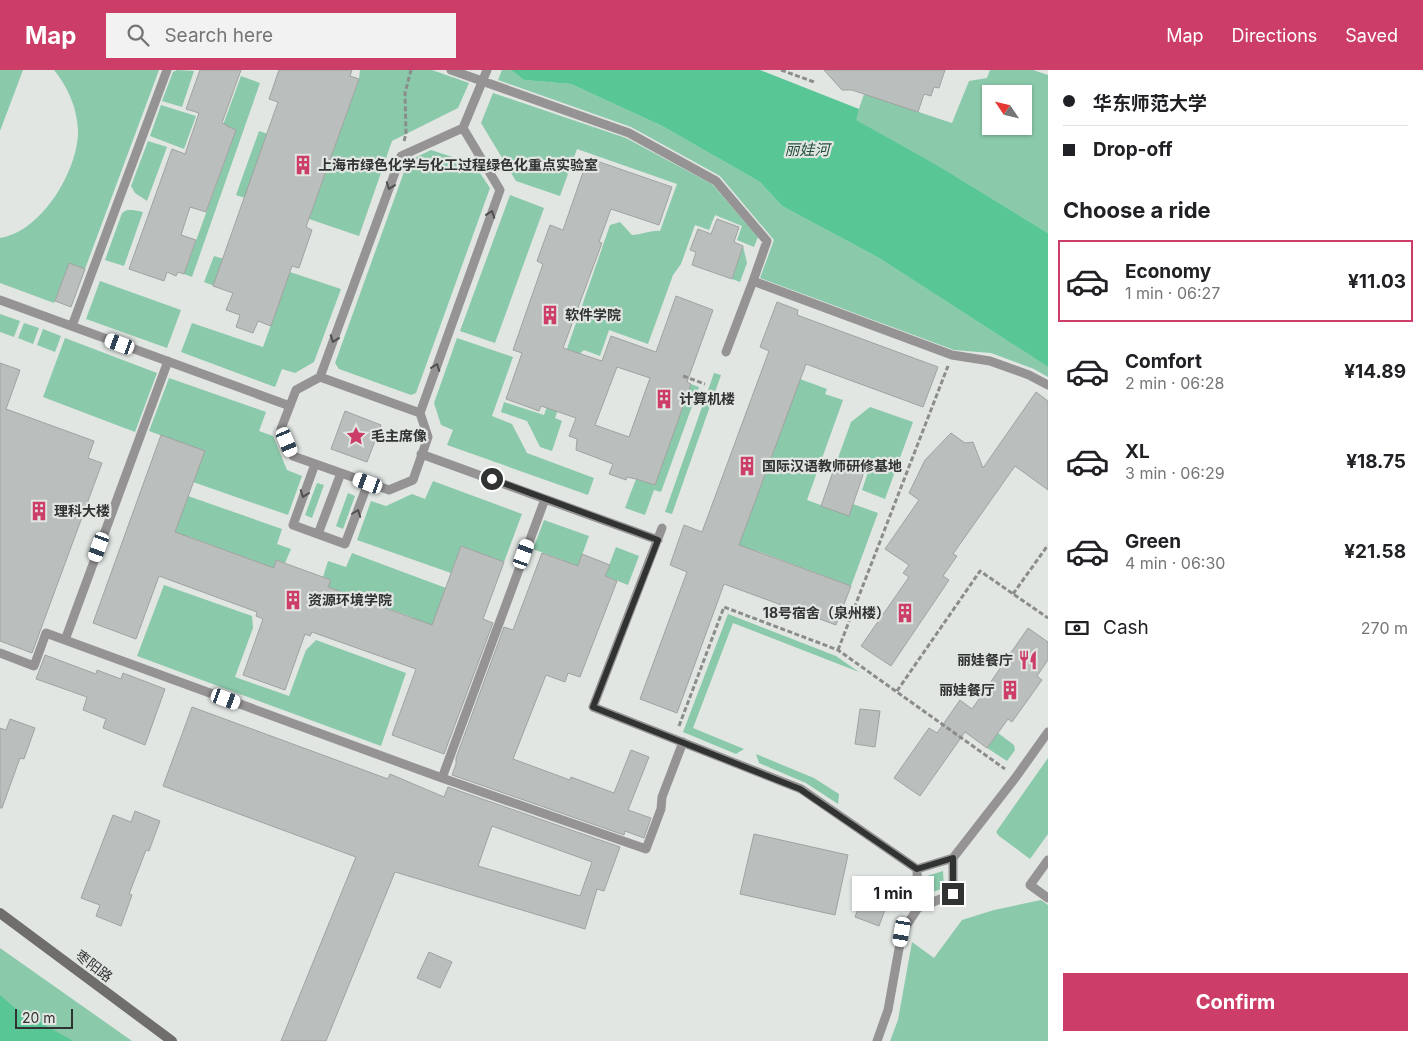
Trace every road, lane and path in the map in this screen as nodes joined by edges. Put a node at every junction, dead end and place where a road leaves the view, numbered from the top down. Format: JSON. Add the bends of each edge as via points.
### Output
{"nodes":[{"id":1,"x":167,"y":70,"type":"edge"},
{"id":2,"x":411,"y":70,"type":"edge"},
{"id":3,"x":451,"y":70,"type":"edge"},
{"id":4,"x":487,"y":70,"type":"edge"},
{"id":5,"x":781,"y":70,"type":"edge"},
{"id":6,"x":483,"y":81,"type":"junction"},
{"id":7,"x":814,"y":82,"type":"dead end"},
{"id":8,"x":463,"y":128,"type":"junction"},
{"id":9,"x":401,"y":156,"type":"junction"},
{"id":10,"x":753,"y":281,"type":"junction"},
{"id":11,"x":0,"y":300,"type":"edge"},
{"id":12,"x":72,"y":326,"type":"junction"},
{"id":13,"x":726,"y":352,"type":"dead end"},
{"id":14,"x":952,"y":356,"type":"junction"},
{"id":15,"x":168,"y":361,"type":"junction"},
{"id":16,"x":683,"y":376,"type":"dead end"},
{"id":17,"x":320,"y":378,"type":"junction"},
{"id":18,"x":705,"y":384,"type":"dead end"},
{"id":19,"x":1048,"y":385,"type":"edge"},
{"id":20,"x":290,"y":406,"type":"junction"},
{"id":21,"x":420,"y":412,"type":"junction"},
{"id":22,"x":421,"y":454,"type":"junction"},
{"id":23,"x":315,"y":464,"type":"junction"},
{"id":24,"x":341,"y":473,"type":"junction"},
{"id":25,"x":368,"y":483,"type":"junction"},
{"id":26,"x":545,"y":499,"type":"junction"},
{"id":27,"x":662,"y":528,"type":"dead end"},
{"id":28,"x":318,"y":534,"type":"junction"},
{"id":29,"x":658,"y":540,"type":"junction"},
{"id":30,"x":1048,"y":545,"type":"edge"},
{"id":31,"x":1013,"y":594,"type":"junction"},
{"id":32,"x":1048,"y":618,"type":"edge"},
{"id":33,"x":65,"y":640,"type":"junction"},
{"id":34,"x":838,"y":650,"type":"junction"},
{"id":35,"x":0,"y":653,"type":"edge"},
{"id":36,"x":897,"y":691,"type":"junction"},
{"id":37,"x":1048,"y":732,"type":"edge"},
{"id":38,"x":679,"y":740,"type":"junction"},
{"id":39,"x":1016,"y":777,"type":"junction"},
{"id":40,"x":442,"y":778,"type":"junction"},
{"id":41,"x":953,"y":858,"type":"junction"},
{"id":42,"x":1048,"y":860,"type":"edge"},
{"id":43,"x":917,"y":869,"type":"junction"},
{"id":44,"x":1048,"y":898,"type":"edge"},
{"id":45,"x":918,"y":908,"type":"junction"},
{"id":46,"x":0,"y":913,"type":"edge"},
{"id":47,"x":172,"y":1041,"type":"edge"},
{"id":48,"x":877,"y":1041,"type":"edge"}],
"edges":[{"from":1,"to":12,"type":"lane"},
{"from":2,"to":9,"type":"path","via":[[405,93],[406,134]]},
{"from":3,"to":6,"type":"lane"},
{"from":4,"to":6,"type":"lane"},
{"from":5,"to":7,"type":"path"},
{"from":6,"to":8,"type":"lane"},
{"from":6,"to":10,"type":"lane","via":[[629,133],[716,181],[767,241]]},
{"from":8,"to":9,"type":"lane"},
{"from":21,"to":8,"type":"lane","one_way":true,"via":[[500,190]]},
{"from":9,"to":17,"type":"lane","one_way":true},
{"from":10,"to":13,"type":"lane"},
{"from":10,"to":14,"type":"lane"},
{"from":11,"to":12,"type":"lane"},
{"from":12,"to":15,"type":"lane"},
{"from":14,"to":19,"type":"lane","via":[[990,361],[1029,374]]},
{"from":14,"to":34,"type":"path"},
{"from":15,"to":20,"type":"lane"},
{"from":15,"to":33,"type":"lane"},
{"from":16,"to":18,"type":"path"},
{"from":17,"to":20,"type":"lane","via":[[296,390]]},
{"from":17,"to":21,"type":"lane"},
{"from":20,"to":23,"type":"lane","via":[[282,428],[293,456]]},
{"from":21,"to":22,"type":"lane","via":[[428,437]]},
{"from":22,"to":25,"type":"lane","via":[[412,480],[389,490]]},
{"from":22,"to":26,"type":"lane"},
{"from":23,"to":24,"type":"lane"},
{"from":23,"to":28,"type":"lane","one_way":true,"via":[[293,525]]},
{"from":24,"to":25,"type":"lane"},
{"from":24,"to":28,"type":"lane"},
{"from":28,"to":25,"type":"lane","one_way":true,"via":[[346,544]]},
{"from":26,"to":29,"type":"lane"},
{"from":26,"to":40,"type":"lane"},
{"from":27,"to":29,"type":"lane"},
{"from":29,"to":38,"type":"lane","via":[[593,707]]},
{"from":30,"to":31,"type":"path"},
{"from":31,"to":32,"type":"path"},
{"from":31,"to":36,"type":"path","via":[[980,571]]},
{"from":33,"to":35,"type":"lane","via":[[46,633],[34,666]]},
{"from":33,"to":40,"type":"lane"},
{"from":34,"to":36,"type":"path"},
{"from":34,"to":38,"type":"path","via":[[724,607]]},
{"from":36,"to":39,"type":"path"},
{"from":37,"to":39,"type":"lane"},
{"from":38,"to":40,"type":"lane","via":[[646,849]]},
{"from":38,"to":43,"type":"lane","via":[[800,789]]},
{"from":39,"to":41,"type":"lane"},
{"from":41,"to":43,"type":"lane"},
{"from":41,"to":45,"type":"lane","via":[[953,894]]},
{"from":42,"to":44,"type":"lane","via":[[1030,886]]},
{"from":43,"to":45,"type":"lane"},
{"from":45,"to":48,"type":"lane","via":[[902,932],[888,1010]]},
{"from":46,"to":47,"type":"street","name":"枣阳路"}]}
